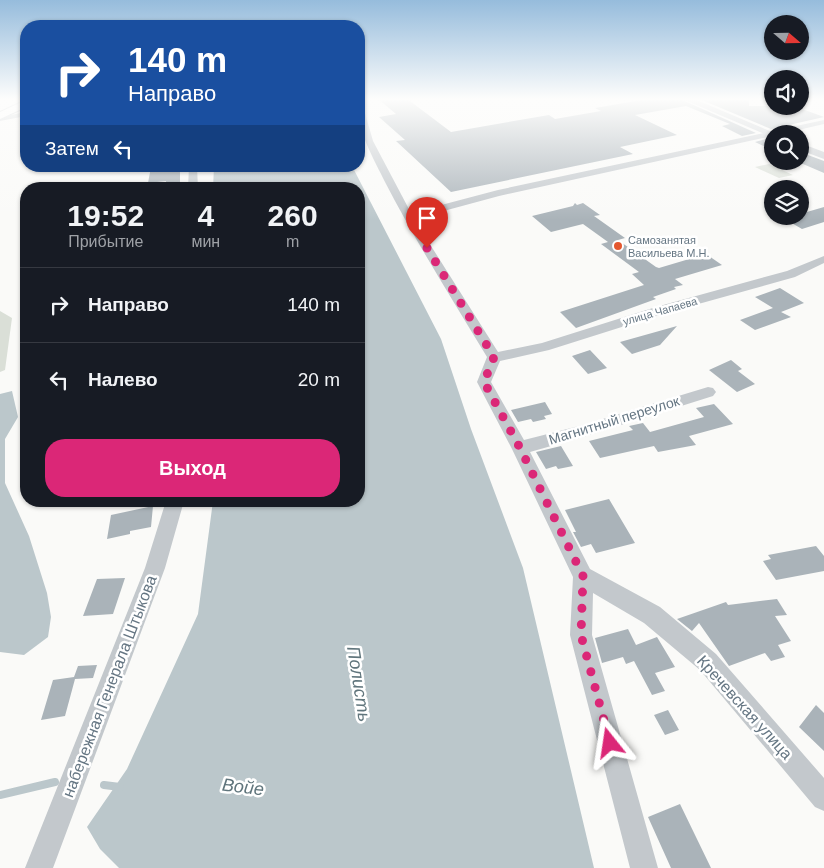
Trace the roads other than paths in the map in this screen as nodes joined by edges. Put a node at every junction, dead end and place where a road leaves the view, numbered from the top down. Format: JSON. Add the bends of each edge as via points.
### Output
{"nodes":[{"id":1,"x":368,"y":139,"type":"edge"},
{"id":2,"x":751,"y":139,"type":"edge"},
{"id":3,"x":809,"y":150,"type":"edge"},
{"id":4,"x":824,"y":156,"type":"edge"},
{"id":5,"x":408,"y":216,"type":"junction"},
{"id":6,"x":824,"y":259,"type":"edge"},
{"id":7,"x":494,"y":357,"type":"junction"},
{"id":8,"x":708,"y":392,"type":"dead end"},
{"id":9,"x":520,"y":448,"type":"junction"},
{"id":10,"x":173,"y":507,"type":"edge"},
{"id":11,"x":583,"y":576,"type":"junction"},
{"id":12,"x":824,"y":798,"type":"edge"},
{"id":13,"x":39,"y":868,"type":"edge"},
{"id":14,"x":644,"y":868,"type":"edge"}],
"edges":[{"from":1,"to":5,"type":"street"},
{"from":2,"to":5,"type":"street","via":[[498,193]]},
{"from":3,"to":4,"type":"street"},
{"from":5,"to":7,"type":"street"},
{"from":6,"to":7,"type":"street","name":"улица Чапаева","via":[[791,274],[544,347]]},
{"from":7,"to":9,"type":"street","via":[[484,382]]},
{"from":8,"to":9,"type":"street","name":"Магнитный переулок"},
{"from":9,"to":11,"type":"street"},
{"from":10,"to":13,"type":"street","name":"набережная Генерала Штыкова","via":[[156,568]]},
{"from":11,"to":12,"type":"street","name":"Кречевская улица","via":[[652,615],[708,662]]},
{"from":11,"to":14,"type":"street","via":[[581,635]]}]}
